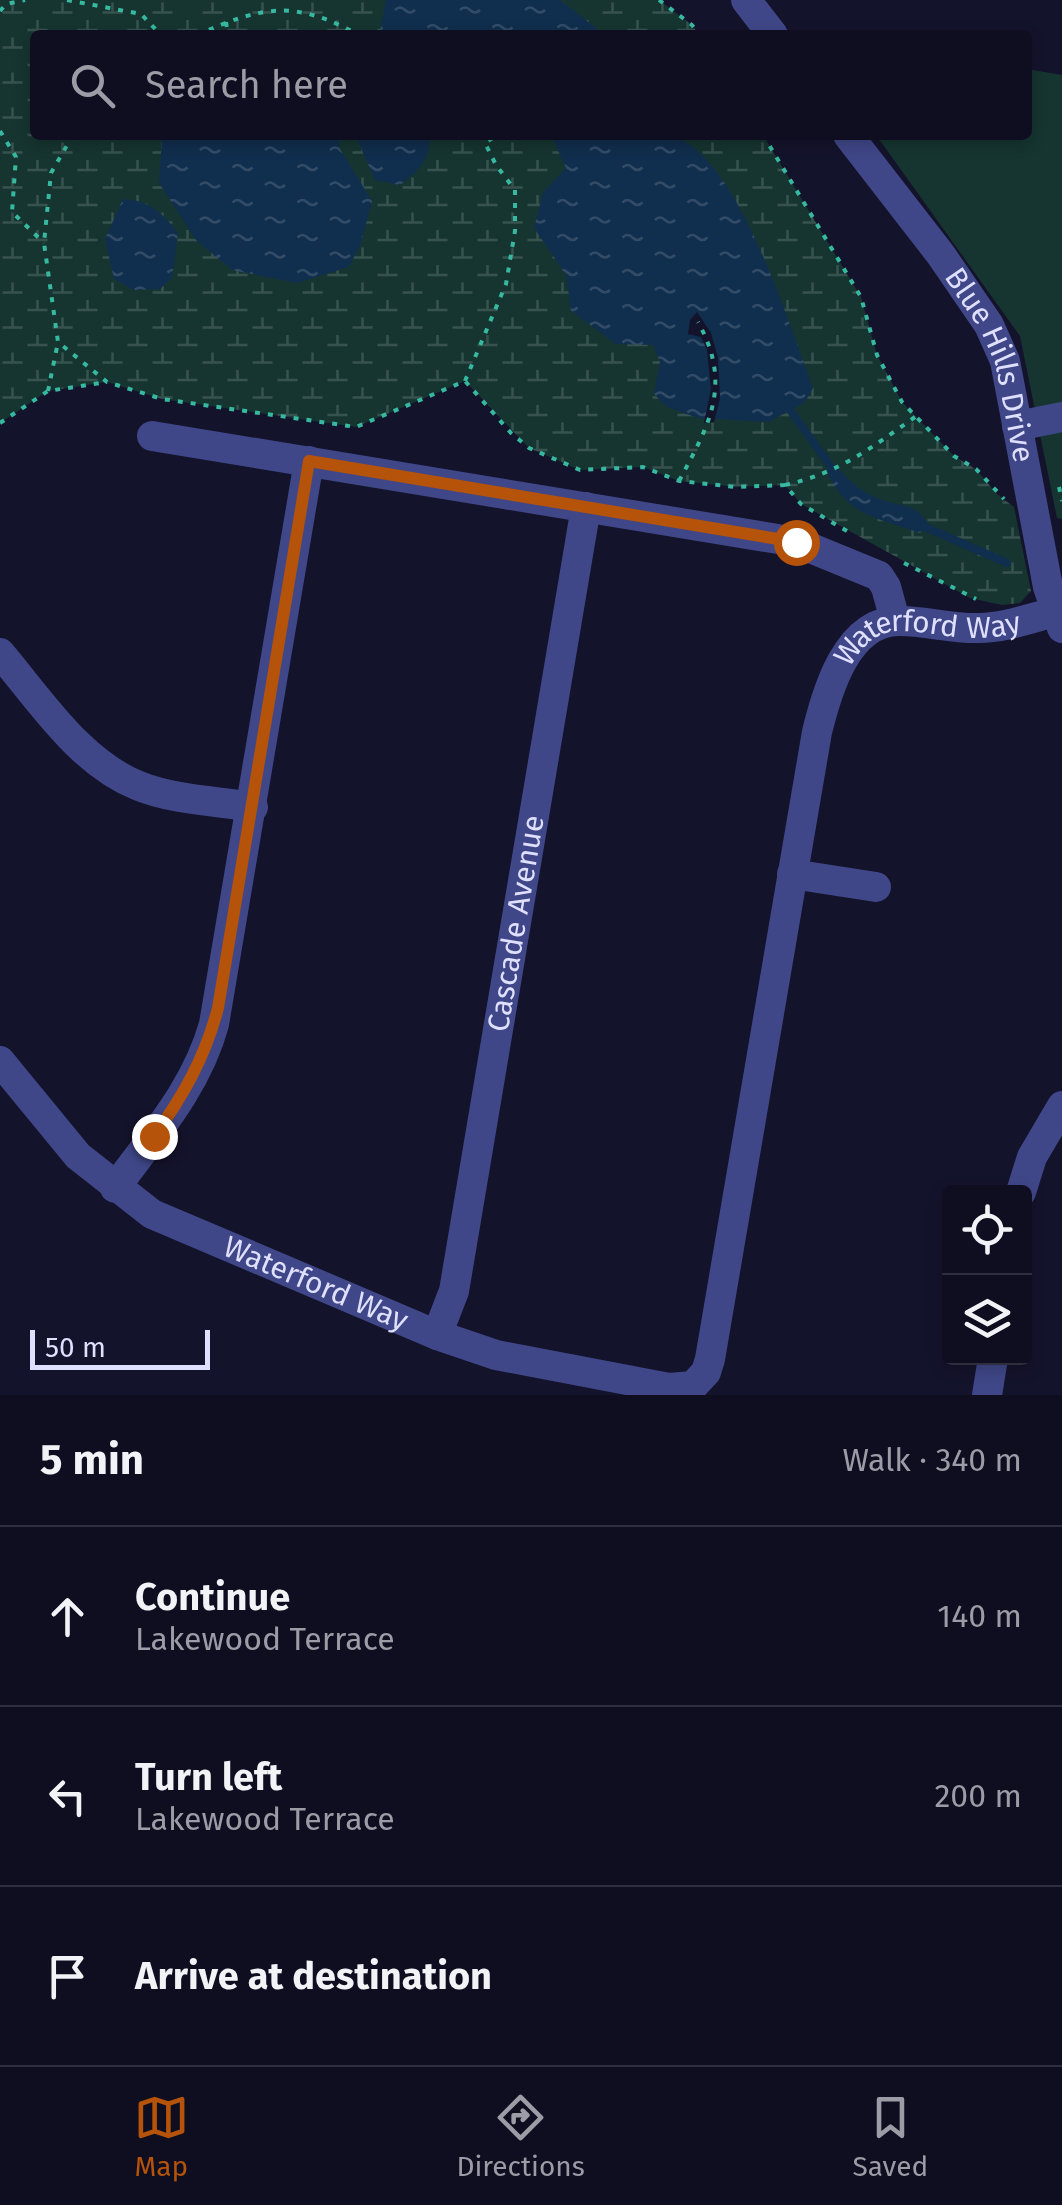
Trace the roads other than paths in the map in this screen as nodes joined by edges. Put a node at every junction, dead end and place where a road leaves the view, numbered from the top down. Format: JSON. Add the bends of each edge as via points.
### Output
{"nodes":[{"id":1,"x":746,"y":0,"type":"edge"},
{"id":2,"x":769,"y":30,"type":"edge"},
{"id":3,"x":852,"y":140,"type":"edge"},
{"id":4,"x":1062,"y":417,"type":"edge"},
{"id":5,"x":1017,"y":426,"type":"junction"},
{"id":6,"x":152,"y":436,"type":"dead end"},
{"id":7,"x":309,"y":461,"type":"junction"},
{"id":8,"x":586,"y":507,"type":"junction"},
{"id":9,"x":895,"y":620,"type":"junction"},
{"id":10,"x":1059,"y":620,"type":"edge"},
{"id":11,"x":0,"y":654,"type":"edge"},
{"id":12,"x":253,"y":807,"type":"junction"},
{"id":13,"x":792,"y":874,"type":"junction"},
{"id":14,"x":876,"y":887,"type":"dead end"},
{"id":15,"x":0,"y":1061,"type":"edge"},
{"id":16,"x":1062,"y":1106,"type":"edge"},
{"id":17,"x":1024,"y":1185,"type":"edge"},
{"id":18,"x":115,"y":1188,"type":"junction"},
{"id":19,"x":438,"y":1335,"type":"junction"},
{"id":20,"x":992,"y":1365,"type":"edge"},
{"id":21,"x":694,"y":1390,"type":"edge"},
{"id":22,"x":987,"y":1395,"type":"edge"}],
"edges":[{"from":1,"to":2,"type":"street"},
{"from":3,"to":5,"type":"street","name":"Blue Hills Drive","via":[[988,325],[1005,361]]},
{"from":4,"to":5,"type":"street"},
{"from":5,"to":10,"type":"street","name":"Blue Hills Drive"},
{"from":6,"to":7,"type":"street"},
{"from":7,"to":8,"type":"street"},
{"from":7,"to":12,"type":"street"},
{"from":8,"to":9,"type":"street","via":[[796,542],[880,576]]},
{"from":8,"to":19,"type":"street","name":"Cascade Avenue","via":[[454,1291]]},
{"from":9,"to":10,"type":"street","name":"Waterford Way","via":[[983,628]]},
{"from":9,"to":13,"type":"street","name":"Waterford Way","via":[[864,635],[830,687]]},
{"from":11,"to":12,"type":"street","via":[[107,770],[154,792]]},
{"from":12,"to":18,"type":"street","via":[[210,1038],[180,1099]]},
{"from":13,"to":14,"type":"street"},
{"from":13,"to":21,"type":"street","name":"Waterford Way","via":[[710,1360]]},
{"from":15,"to":18,"type":"street","name":"Waterford Way","via":[[63,1140]]},
{"from":16,"to":17,"type":"street"},
{"from":18,"to":19,"type":"street","name":"Waterford Way","via":[[182,1228]]},
{"from":19,"to":21,"type":"street","name":"Waterford Way","via":[[513,1360]]},
{"from":20,"to":22,"type":"street"}]}
